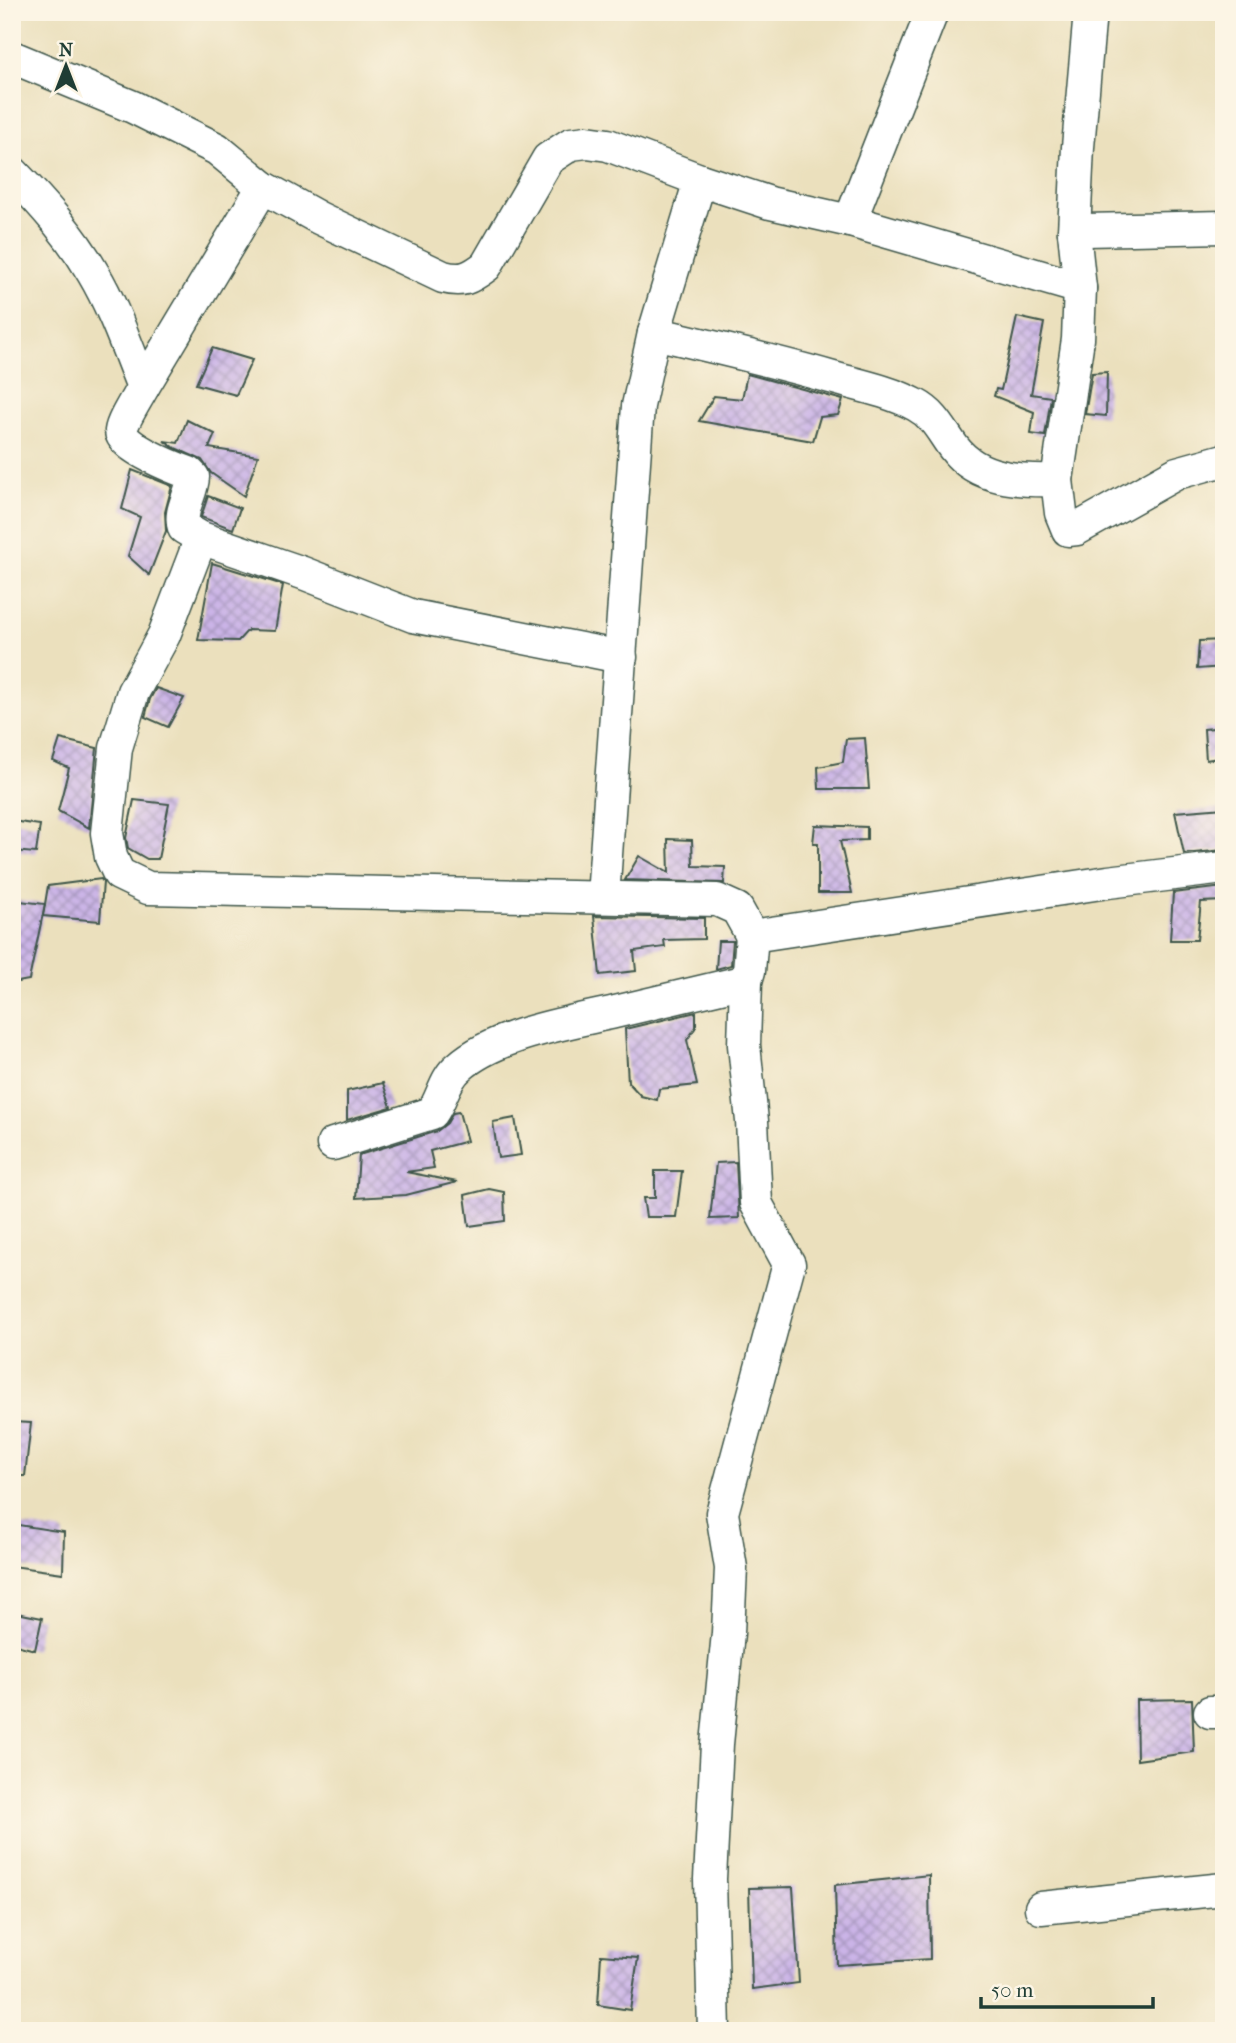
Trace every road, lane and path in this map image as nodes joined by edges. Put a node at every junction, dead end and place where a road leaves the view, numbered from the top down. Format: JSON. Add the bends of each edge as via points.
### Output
{"nodes":[{"id":1,"x":932,"y":12,"type":"edge"},
{"id":2,"x":1090,"y":12,"type":"edge"},
{"id":3,"x":12,"y":57,"type":"edge"},
{"id":4,"x":12,"y":172,"type":"edge"},
{"id":5,"x":700,"y":180,"type":"junction"},
{"id":6,"x":263,"y":187,"type":"junction"},
{"id":7,"x":850,"y":221,"type":"junction"},
{"id":8,"x":1224,"y":226,"type":"edge"},
{"id":9,"x":1074,"y":233,"type":"junction"},
{"id":10,"x":1080,"y":288,"type":"junction"},
{"id":11,"x":653,"y":333,"type":"junction"},
{"id":12,"x":143,"y":387,"type":"junction"},
{"id":13,"x":1224,"y":460,"type":"edge"},
{"id":14,"x":1057,"y":480,"type":"junction"},
{"id":15,"x":201,"y":538,"type":"junction"},
{"id":16,"x":621,"y":657,"type":"junction"},
{"id":17,"x":1224,"y":868,"type":"edge"},
{"id":18,"x":603,"y":897,"type":"junction"},
{"id":19,"x":752,"y":936,"type":"junction"},
{"id":20,"x":746,"y":981,"type":"junction"},
{"id":21,"x":332,"y":1144,"type":"dead end"},
{"id":22,"x":1224,"y":1889,"type":"edge"},
{"id":23,"x":1041,"y":1908,"type":"dead end"},
{"id":24,"x":714,"y":2031,"type":"edge"}],
"edges":[{"from":1,"to":7,"type":"street"},
{"from":2,"to":9,"type":"street"},
{"from":3,"to":6,"type":"street","via":[[134,107],[217,149]]},
{"from":4,"to":12,"type":"street","via":[[49,210],[95,275]]},
{"from":5,"to":6,"type":"street","via":[[608,145],[571,144],[548,159],[486,266],[461,280],[443,277]]},
{"from":5,"to":7,"type":"street","via":[[770,203]]},
{"from":5,"to":11,"type":"street"},
{"from":6,"to":12,"type":"street"},
{"from":7,"to":10,"type":"street"},
{"from":8,"to":9,"type":"street"},
{"from":9,"to":10,"type":"street"},
{"from":10,"to":14,"type":"street","via":[[1078,339]]},
{"from":11,"to":14,"type":"street","via":[[873,389],[932,416],[955,450],[995,476]]},
{"from":11,"to":16,"type":"street","via":[[638,406]]},
{"from":12,"to":15,"type":"street","via":[[121,429],[122,437],[146,454],[191,474],[193,482],[181,518],[184,528]]},
{"from":13,"to":14,"type":"street","via":[[1177,473],[1073,531],[1068,530],[1061,513]]},
{"from":15,"to":16,"type":"street","via":[[413,616]]},
{"from":15,"to":18,"type":"street","via":[[164,635],[134,692],[116,748],[107,833],[119,874],[148,888]]},
{"from":16,"to":18,"type":"street"},
{"from":17,"to":19,"type":"street"},
{"from":18,"to":19,"type":"street","via":[[717,900],[737,909]]},
{"from":19,"to":20,"type":"street"},
{"from":20,"to":21,"type":"street","via":[[509,1039],[459,1066],[432,1113]]},
{"from":20,"to":24,"type":"street","via":[[744,1045],[757,1203],[789,1264],[722,1513],[731,1568],[710,1880]]},
{"from":22,"to":23,"type":"street"}]}
